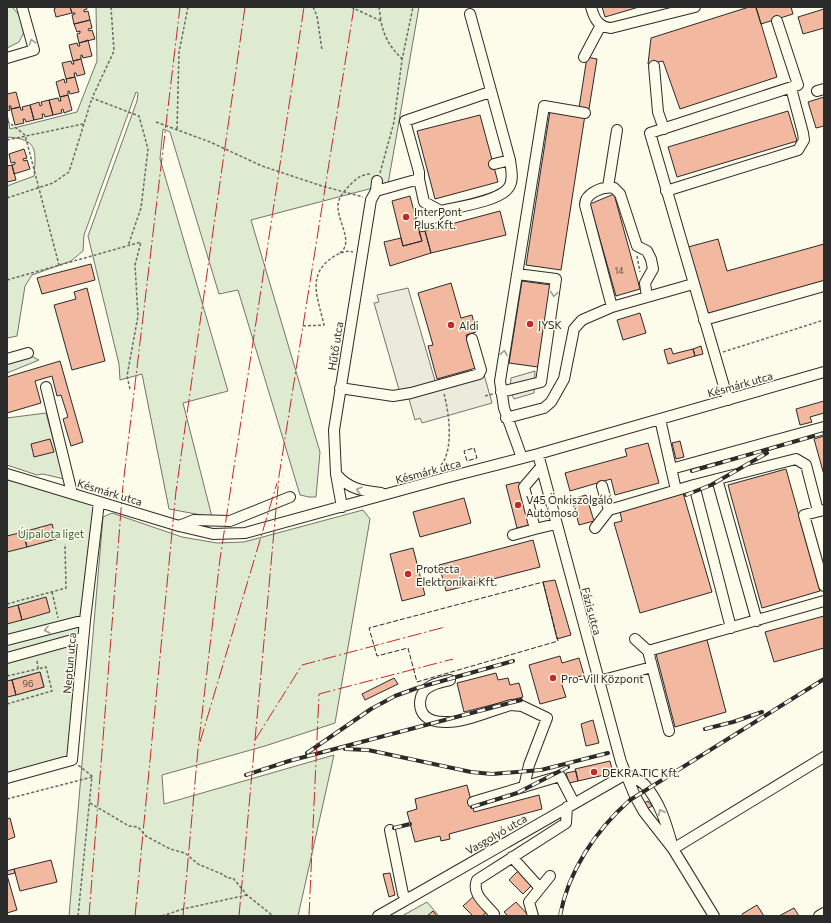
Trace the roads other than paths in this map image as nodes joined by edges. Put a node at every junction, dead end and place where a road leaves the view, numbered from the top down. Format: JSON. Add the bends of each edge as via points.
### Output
{"nodes":[{"id":1,"x":22,"y":7,"type":"edge"},
{"id":2,"x":591,"y":7,"type":"edge"},
{"id":3,"x":695,"y":7,"type":"edge"},
{"id":4,"x":470,"y":14,"type":"dead end"},
{"id":5,"x":777,"y":21,"type":"dead end"},
{"id":6,"x":601,"y":25,"type":"junction"},
{"id":7,"x":584,"y":57,"type":"dead end"},
{"id":8,"x":7,"y":58,"type":"edge"},
{"id":9,"x":654,"y":66,"type":"dead end"},
{"id":10,"x":791,"y":88,"type":"junction"},
{"id":11,"x":490,"y":92,"type":"junction"},
{"id":12,"x":585,"y":113,"type":"dead end"},
{"id":13,"x":664,"y":129,"type":"junction"},
{"id":14,"x":617,"y":130,"type":"dead end"},
{"id":15,"x":510,"y":160,"type":"junction"},
{"id":16,"x":494,"y":164,"type":"dead end"},
{"id":17,"x":378,"y":178,"type":"road end"},
{"id":18,"x":419,"y":179,"type":"junction"},
{"id":19,"x":608,"y":187,"type":"junction"},
{"id":20,"x":376,"y":191,"type":"junction"},
{"id":21,"x":666,"y":191,"type":"junction"},
{"id":22,"x":441,"y":211,"type":"junction"},
{"id":23,"x":420,"y":222,"type":"dead end"},
{"id":24,"x":517,"y":274,"type":"junction"},
{"id":25,"x":693,"y":284,"type":"junction"},
{"id":26,"x":824,"y":286,"type":"edge"},
{"id":27,"x":647,"y":296,"type":"junction"},
{"id":28,"x":612,"y":307,"type":"junction"},
{"id":29,"x":704,"y":320,"type":"junction"},
{"id":30,"x":472,"y":339,"type":"dead end"},
{"id":31,"x":28,"y":353,"type":"dead end"},
{"id":32,"x":7,"y":359,"type":"edge"},
{"id":33,"x":824,"y":372,"type":"edge"},
{"id":34,"x":46,"y":387,"type":"dead end"},
{"id":35,"x":340,"y":388,"type":"junction"},
{"id":36,"x":501,"y":392,"type":"junction"},
{"id":37,"x":728,"y":400,"type":"junction"},
{"id":38,"x":506,"y":418,"type":"junction"},
{"id":39,"x":660,"y":419,"type":"junction"},
{"id":40,"x":824,"y":427,"type":"edge"},
{"id":41,"x":538,"y":454,"type":"junction"},
{"id":42,"x":522,"y":458,"type":"junction"},
{"id":43,"x":541,"y":467,"type":"junction"},
{"id":44,"x":671,"y":469,"type":"junction"},
{"id":45,"x":7,"y":474,"type":"edge"},
{"id":46,"x":336,"y":474,"type":"junction"},
{"id":47,"x":717,"y":479,"type":"junction"},
{"id":48,"x":7,"y":480,"type":"edge"},
{"id":49,"x":38,"y":483,"type":"junction"},
{"id":50,"x":694,"y":485,"type":"junction"},
{"id":51,"x":602,"y":486,"type":"dead end"},
{"id":52,"x":676,"y":490,"type":"junction"},
{"id":53,"x":72,"y":493,"type":"junction"},
{"id":54,"x":387,"y":494,"type":"junction"},
{"id":55,"x":290,"y":497,"type":"dead end"},
{"id":56,"x":99,"y":502,"type":"junction"},
{"id":57,"x":342,"y":507,"type":"junction"},
{"id":58,"x":609,"y":510,"type":"junction"},
{"id":59,"x":821,"y":510,"type":"edge"},
{"id":60,"x":556,"y":524,"type":"junction"},
{"id":61,"x":179,"y":526,"type":"junction"},
{"id":62,"x":595,"y":528,"type":"dead end"},
{"id":63,"x":535,"y":529,"type":"junction"},
{"id":64,"x":513,"y":535,"type":"dead end"},
{"id":65,"x":824,"y":586,"type":"edge"},
{"id":66,"x":824,"y":601,"type":"edge"},
{"id":67,"x":85,"y":620,"type":"junction"},
{"id":68,"x":757,"y":621,"type":"junction"},
{"id":69,"x":731,"y":628,"type":"junction"},
{"id":70,"x":83,"y":637,"type":"junction"},
{"id":71,"x":635,"y":639,"type":"dead end"},
{"id":72,"x":7,"y":640,"type":"edge"},
{"id":73,"x":648,"y":651,"type":"junction"},
{"id":74,"x":7,"y":658,"type":"edge"},
{"id":75,"x":652,"y":667,"type":"junction"},
{"id":76,"x":450,"y":680,"type":"dead end"},
{"id":77,"x":598,"y":681,"type":"junction"},
{"id":78,"x":669,"y":731,"type":"dead end"},
{"id":79,"x":824,"y":756,"type":"edge"},
{"id":80,"x":626,"y":774,"type":"junction"},
{"id":81,"x":7,"y":778,"type":"edge"},
{"id":82,"x":524,"y":788,"type":"junction"},
{"id":83,"x":473,"y":802,"type":"dead end"},
{"id":84,"x":570,"y":805,"type":"junction"},
{"id":85,"x":390,"y":830,"type":"dead end"},
{"id":86,"x":673,"y":849,"type":"junction"},
{"id":87,"x":512,"y":857,"type":"junction"},
{"id":88,"x":550,"y":876,"type":"dead end"},
{"id":89,"x":540,"y":888,"type":"junction"},
{"id":90,"x":408,"y":899,"type":"junction"},
{"id":91,"x":824,"y":913,"type":"edge"},
{"id":92,"x":494,"y":914,"type":"dead end"},
{"id":93,"x":378,"y":916,"type":"edge"},
{"id":94,"x":533,"y":916,"type":"edge"},
{"id":95,"x":714,"y":916,"type":"edge"},
{"id":96,"x":819,"y":916,"type":"edge"}],
"edges":[{"from":8,"to":1,"type":"street","one_way":true,"via":[[34,50]]},
{"from":2,"to":6,"type":"street","via":[[594,17]]},
{"from":3,"to":6,"type":"street","via":[[612,28]]},
{"from":4,"to":11,"type":"street"},
{"from":5,"to":10,"type":"street","via":[[798,86]]},
{"from":6,"to":7,"type":"street"},
{"from":9,"to":13,"type":"street","via":[[658,112]]},
{"from":10,"to":13,"type":"street"},
{"from":10,"to":21,"type":"street","via":[[804,140],[798,150]]},
{"from":11,"to":15,"type":"street"},
{"from":11,"to":18,"type":"street","via":[[405,121]]},
{"from":12,"to":24,"type":"street","via":[[544,106]]},
{"from":13,"to":21,"type":"street","via":[[650,133]]},
{"from":14,"to":19,"type":"street"},
{"from":15,"to":16,"type":"street"},
{"from":15,"to":22,"type":"street","via":[[511,182],[500,196]]},
{"from":17,"to":20,"type":"street"},
{"from":18,"to":20,"type":"street"},
{"from":18,"to":22,"type":"street","via":[[424,202]]},
{"from":19,"to":27,"type":"street","via":[[614,188],[620,194],[637,246],[647,251],[652,259],[653,269],[645,283]]},
{"from":19,"to":28,"type":"street","via":[[589,195],[585,205]]},
{"from":20,"to":35,"type":"street","name":"Hűtő utca","via":[[371,200],[361,254]]},
{"from":21,"to":25,"type":"street"},
{"from":22,"to":23,"type":"street","via":[[434,218]]},
{"from":36,"to":24,"type":"street","one_way":true,"via":[[500,381]]},
{"from":24,"to":36,"type":"street","one_way":true,"via":[[556,280],[541,382]]},
{"from":25,"to":27,"type":"street"},
{"from":25,"to":29,"type":"street"},
{"from":26,"to":29,"type":"street"},
{"from":27,"to":28,"type":"street"},
{"from":28,"to":38,"type":"street","via":[[582,320],[576,326],[564,379],[549,404],[544,408]]},
{"from":29,"to":37,"type":"street"},
{"from":30,"to":35,"type":"street","via":[[480,372],[441,385],[393,396]]},
{"from":31,"to":32,"type":"street"},
{"from":33,"to":37,"type":"street","name":"Késmárk utca"},
{"from":34,"to":53,"type":"street"},
{"from":35,"to":46,"type":"street","name":"Hűtő utca","via":[[334,430]]},
{"from":36,"to":38,"type":"street"},
{"from":37,"to":39,"type":"street","name":"Késmárk utca"},
{"from":38,"to":42,"type":"street"},
{"from":39,"to":41,"type":"street","name":"Késmárk utca"},
{"from":39,"to":44,"type":"street"},
{"from":40,"to":44,"type":"street"},
{"from":41,"to":42,"type":"street","name":"Késmárk utca"},
{"from":41,"to":43,"type":"street","name":"Fázis utca"},
{"from":42,"to":54,"type":"street","name":"Késmárk utca"},
{"from":43,"to":60,"type":"street","name":"Fázis utca"},
{"from":43,"to":63,"type":"street","via":[[524,487]]},
{"from":44,"to":52,"type":"street"},
{"from":45,"to":49,"type":"street","name":"Késmárk utca"},
{"from":54,"to":46,"type":"street","one_way":true,"via":[[360,491],[346,484]]},
{"from":46,"to":57,"type":"street","name":"Hűtő utca"},
{"from":47,"to":50,"type":"street"},
{"from":47,"to":59,"type":"street","via":[[796,459],[806,465]]},
{"from":47,"to":68,"type":"street"},
{"from":48,"to":49,"type":"street","name":"Késmárk utca"},
{"from":49,"to":53,"type":"street","name":"Késmárk utca"},
{"from":50,"to":52,"type":"street"},
{"from":50,"to":69,"type":"street"},
{"from":51,"to":58,"type":"street"},
{"from":52,"to":58,"type":"street"},
{"from":53,"to":56,"type":"street","name":"Késmárk utca"},
{"from":54,"to":57,"type":"street","name":"Késmárk utca"},
{"from":55,"to":61,"type":"street","via":[[230,521],[194,520]]},
{"from":56,"to":61,"type":"street","name":"Késmárk utca"},
{"from":56,"to":67,"type":"street","name":"Neptun utca"},
{"from":57,"to":61,"type":"street","name":"Késmárk utca","via":[[245,534],[213,534]]},
{"from":58,"to":62,"type":"street"},
{"from":59,"to":65,"type":"street","via":[[804,515]]},
{"from":60,"to":63,"type":"street"},
{"from":60,"to":77,"type":"street","name":"Fázis utca"},
{"from":63,"to":64,"type":"street"},
{"from":66,"to":68,"type":"street"},
{"from":67,"to":70,"type":"street","name":"Neptun utca"},
{"from":67,"to":72,"type":"street","one_way":true},
{"from":68,"to":69,"type":"street"},
{"from":69,"to":73,"type":"street"},
{"from":70,"to":74,"type":"street"},
{"from":70,"to":81,"type":"street","name":"Neptun utca","via":[[72,760]]},
{"from":71,"to":73,"type":"street"},
{"from":73,"to":75,"type":"street"},
{"from":75,"to":77,"type":"street"},
{"from":75,"to":78,"type":"street"},
{"from":76,"to":82,"type":"street","via":[[424,690],[420,704],[426,717],[446,722],[511,705],[522,706],[547,718],[529,765]]},
{"from":77,"to":80,"type":"street","name":"Fázis utca"},
{"from":79,"to":86,"type":"street"},
{"from":80,"to":84,"type":"street","name":"Vasgolyó utca"},
{"from":80,"to":86,"type":"street","name":"Fázis utca","via":[[644,812]]},
{"from":86,"to":80,"type":"street","one_way":true,"via":[[662,812],[644,784]]},
{"from":82,"to":83,"type":"street"},
{"from":82,"to":84,"type":"street","via":[[560,776]]},
{"from":84,"to":87,"type":"street","via":[[566,823]]},
{"from":84,"to":90,"type":"street","name":"Vasgolyó utca"},
{"from":85,"to":90,"type":"street","via":[[397,881]]},
{"from":86,"to":95,"type":"street"},
{"from":87,"to":89,"type":"street"},
{"from":87,"to":92,"type":"street","via":[[479,877],[476,882],[477,895]]},
{"from":88,"to":89,"type":"street"},
{"from":89,"to":94,"type":"street","via":[[529,902]]},
{"from":90,"to":93,"type":"street","name":"Vasgolyó utca"},
{"from":91,"to":96,"type":"street"}]}
